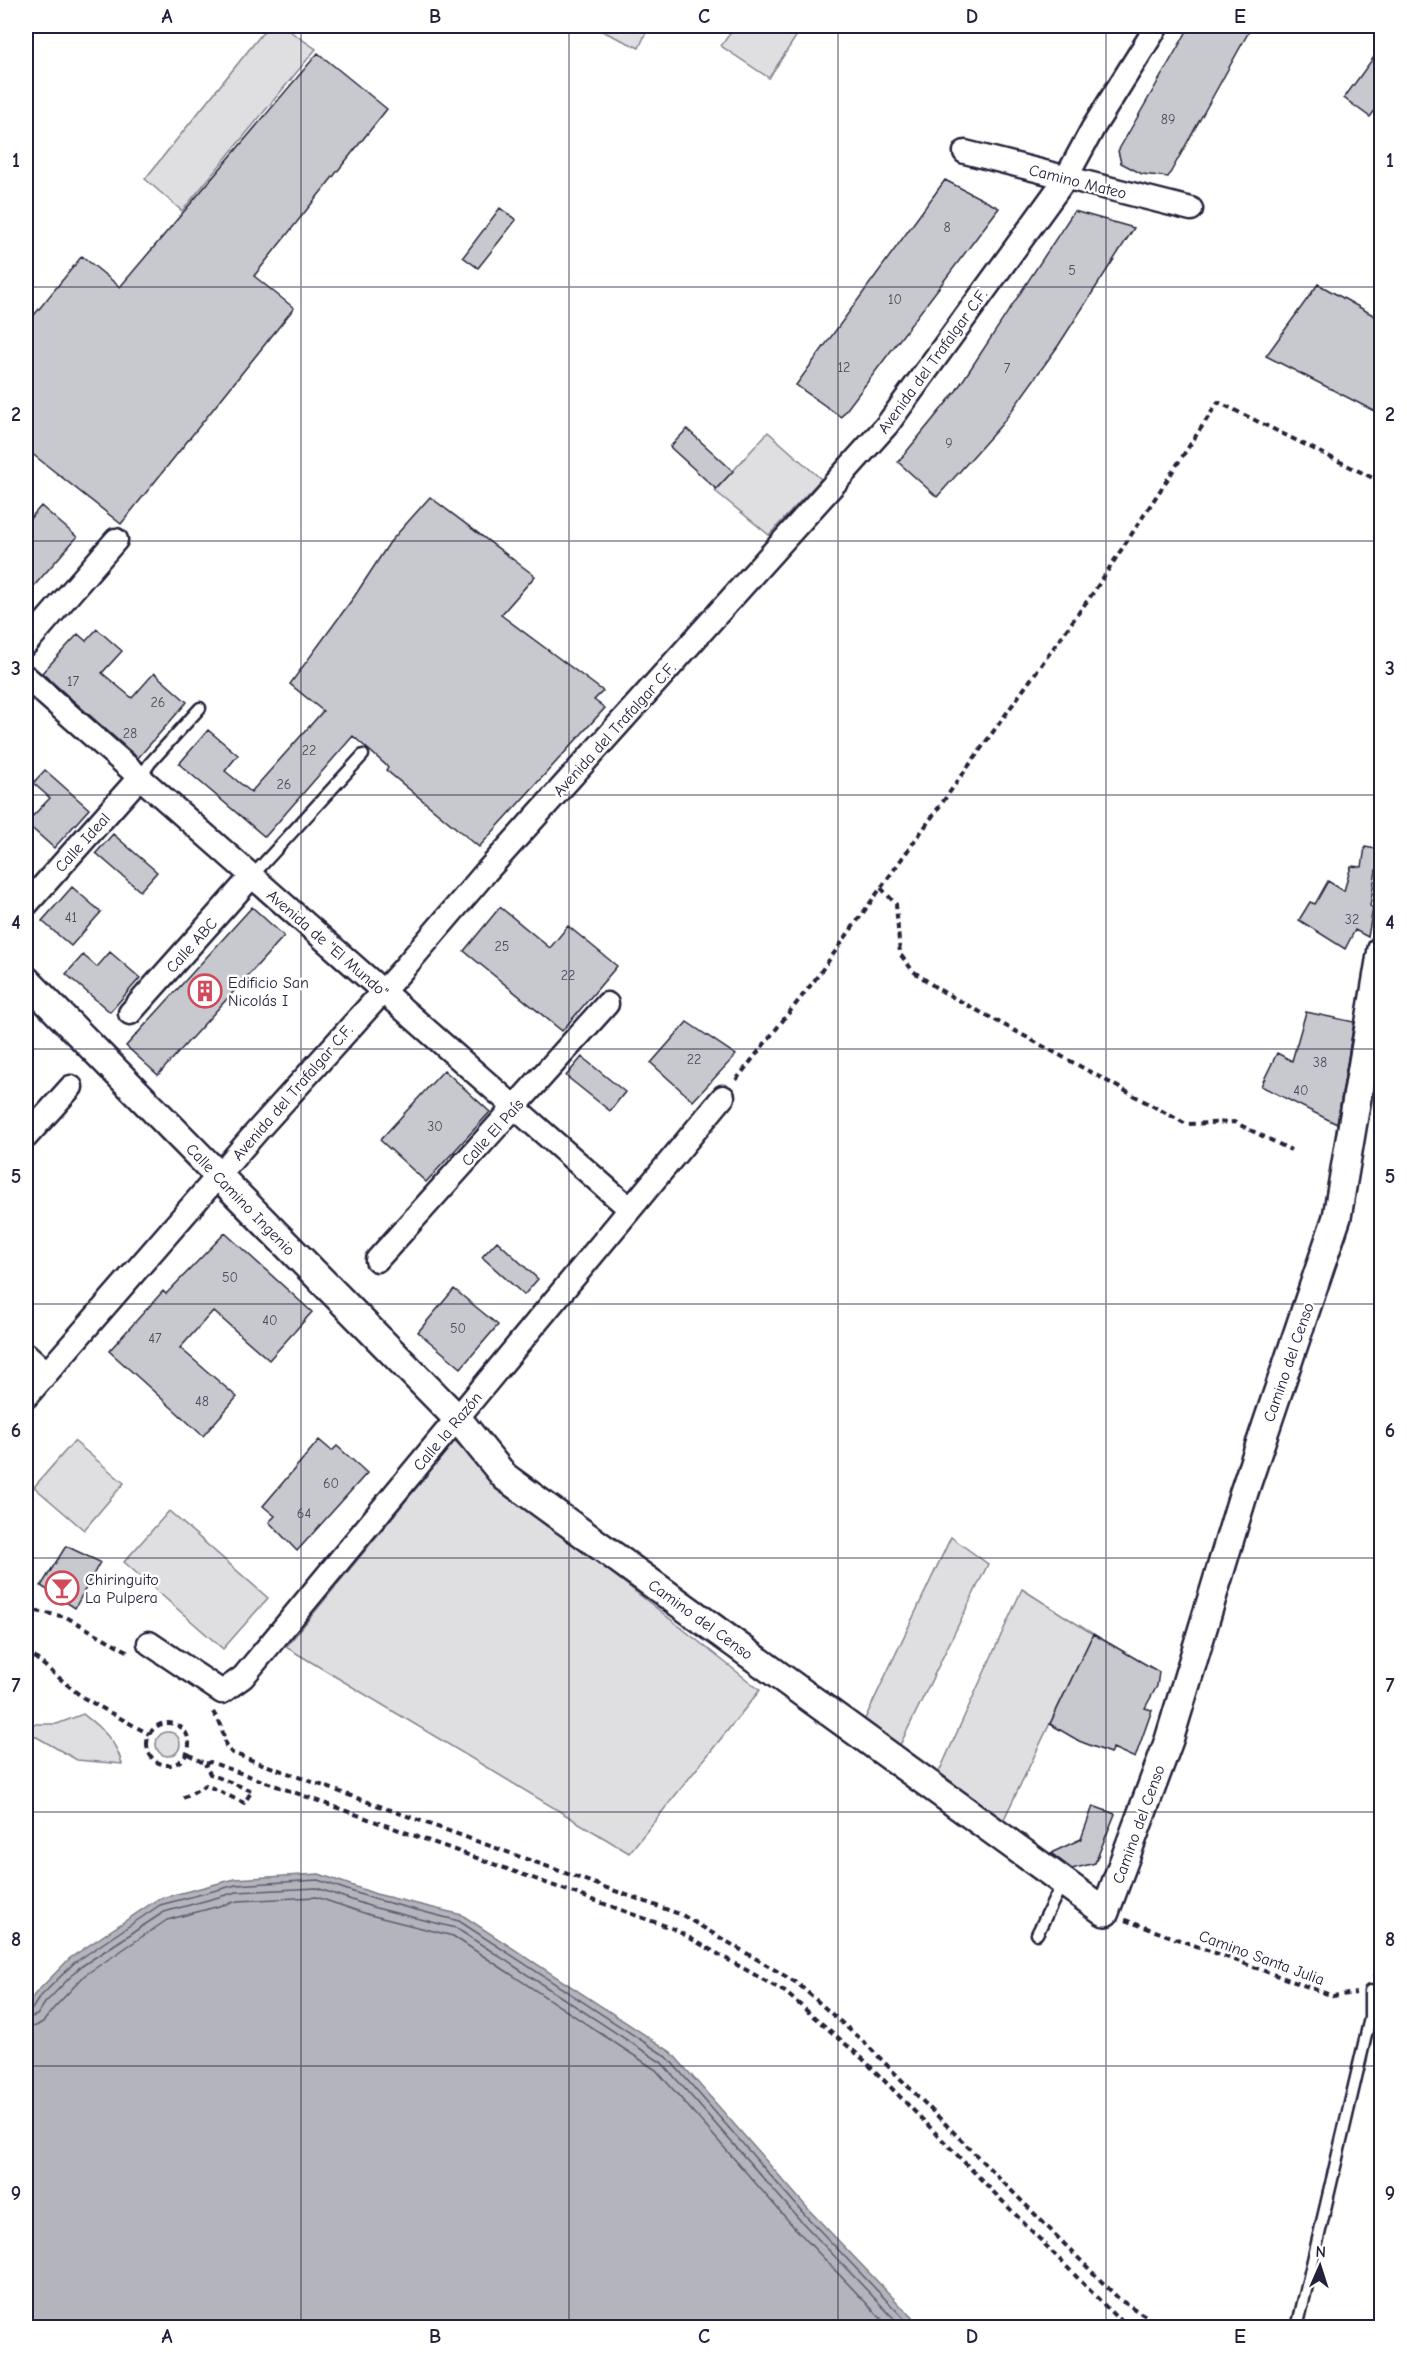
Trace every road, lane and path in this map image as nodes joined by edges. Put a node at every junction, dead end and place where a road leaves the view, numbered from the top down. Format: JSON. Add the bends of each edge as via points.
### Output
{"nodes":[{"id":1,"x":1157,"y":26,"type":"edge"},
{"id":2,"x":965,"y":152,"type":"dead end"},
{"id":3,"x":1066,"y":178,"type":"junction"},
{"id":4,"x":1191,"y":209,"type":"dead end"},
{"id":5,"x":1382,"y":480,"type":"edge"},
{"id":6,"x":116,"y":540,"type":"dead end"},
{"id":7,"x":26,"y":644,"type":"edge"},
{"id":8,"x":26,"y":677,"type":"edge"},
{"id":9,"x":200,"y":708,"type":"dead end"},
{"id":10,"x":363,"y":755,"type":"dead end"},
{"id":11,"x":140,"y":778,"type":"junction"},
{"id":12,"x":252,"y":876,"type":"junction"},
{"id":13,"x":881,"y":888,"type":"junction"},
{"id":14,"x":26,"y":905,"type":"edge"},
{"id":15,"x":1382,"y":949,"type":"edge"},
{"id":16,"x":26,"y":980,"type":"edge"},
{"id":17,"x":383,"y":991,"type":"junction"},
{"id":18,"x":607,"y":1004,"type":"dead end"},
{"id":19,"x":130,"y":1013,"type":"dead end"},
{"id":20,"x":71,"y":1087,"type":"dead end"},
{"id":21,"x":723,"y":1097,"type":"joint"},
{"id":22,"x":514,"y":1107,"type":"junction"},
{"id":23,"x":26,"y":1137,"type":"edge"},
{"id":24,"x":1291,"y":1149,"type":"dead end"},
{"id":25,"x":218,"y":1176,"type":"junction"},
{"id":26,"x":630,"y":1209,"type":"junction"},
{"id":27,"x":377,"y":1260,"type":"dead end"},
{"id":28,"x":26,"y":1354,"type":"edge"},
{"id":29,"x":46,"y":1373,"type":"junction"},
{"id":30,"x":26,"y":1397,"type":"edge"},
{"id":31,"x":457,"y":1418,"type":"junction"},
{"id":32,"x":26,"y":1609,"type":"edge"},
{"id":33,"x":142,"y":1648,"type":"joint"},
{"id":34,"x":26,"y":1650,"type":"edge"},
{"id":35,"x":210,"y":1707,"type":"dead end"},
{"id":36,"x":149,"y":1734,"type":"junction"},
{"id":37,"x":188,"y":1754,"type":"junction"},
{"id":38,"x":205,"y":1764,"type":"junction"},
{"id":39,"x":183,"y":1798,"type":"dead end"},
{"id":40,"x":1063,"y":1882,"type":"junction"},
{"id":41,"x":1105,"y":1912,"type":"junction"},
{"id":42,"x":1037,"y":1934,"type":"dead end"},
{"id":43,"x":1382,"y":1947,"type":"edge"},
{"id":44,"x":1370,"y":1991,"type":"junction"},
{"id":45,"x":1134,"y":2328,"type":"edge"},
{"id":46,"x":1166,"y":2328,"type":"edge"},
{"id":47,"x":1297,"y":2328,"type":"edge"}],
"edges":[{"from":1,"to":3,"type":"street","name":"Avenida del Trafalgar C.F."},
{"from":2,"to":3,"type":"street","name":"Camino Mateo"},
{"from":3,"to":4,"type":"street","name":"Camino Mateo"},
{"from":3,"to":17,"type":"street","name":"Avenida del Trafalgar C.F.","via":[[887,425]]},
{"from":5,"to":13,"type":"path","via":[[1218,402],[1095,590]]},
{"from":6,"to":7,"type":"street"},
{"from":8,"to":11,"type":"street","name":"Avenida de \"El Mundo\""},
{"from":9,"to":11,"type":"lane"},
{"from":10,"to":12,"type":"lane"},
{"from":11,"to":12,"type":"street","name":"Avenida de \"El Mundo\""},
{"from":11,"to":14,"type":"street","name":"Calle Ideal"},
{"from":12,"to":17,"type":"street","name":"Avenida de \"El Mundo\""},
{"from":12,"to":19,"type":"street","name":"Calle ABC"},
{"from":13,"to":21,"type":"path"},
{"from":13,"to":24,"type":"path","via":[[896,904],[900,954],[914,971],[938,989],[1186,1124],[1234,1122]]},
{"from":15,"to":41,"type":"street","name":"Camino del Censo","via":[[1337,1217],[1244,1492],[1168,1740]]},
{"from":16,"to":25,"type":"street","name":"Calle Camino Ingenio"},
{"from":17,"to":22,"type":"street","name":"Avenida de \"El Mundo\""},
{"from":17,"to":25,"type":"street","name":"Avenida del Trafalgar C.F."},
{"from":18,"to":22,"type":"street","name":"Calle El País"},
{"from":20,"to":23,"type":"street"},
{"from":21,"to":26,"type":"street","name":"Calle la Razón"},
{"from":22,"to":26,"type":"street","name":"Avenida de \"El Mundo\""},
{"from":22,"to":27,"type":"street","name":"Calle El País"},
{"from":25,"to":29,"type":"street","name":"Avenida del Trafalgar C.F."},
{"from":25,"to":31,"type":"street","name":"Calle Camino Ingenio"},
{"from":26,"to":31,"type":"street","name":"Calle la Razón"},
{"from":28,"to":29,"type":"street"},
{"from":29,"to":30,"type":"street","name":"Avenida del Trafalgar C.F."},
{"from":31,"to":33,"type":"street","name":"Calle la Razón","via":[[243,1677],[222,1692]]},
{"from":31,"to":40,"type":"street","name":"Camino del Censo","via":[[505,1476]]},
{"from":32,"to":33,"type":"path","via":[[66,1617],[124,1651]]},
{"from":34,"to":36,"type":"path","via":[[82,1697]]},
{"from":35,"to":46,"type":"path","via":[[232,1753],[682,1915],[797,1983],[868,2046],[1120,2300]]},
{"from":36,"to":37,"type":"path","via":[[147,1747],[158,1763],[171,1765]]},
{"from":36,"to":37,"type":"path","via":[[160,1724],[175,1723],[187,1733]]},
{"from":37,"to":38,"type":"path"},
{"from":38,"to":39,"type":"path","via":[[210,1774],[252,1791],[244,1803],[206,1785]]},
{"from":38,"to":45,"type":"path","via":[[210,1762],[674,1929],[785,1992],[863,2059],[1115,2316]]},
{"from":40,"to":41,"type":"street","name":"Camino del Censo"},
{"from":40,"to":42,"type":"lane"},
{"from":41,"to":44,"type":"path","name":"Camino Santa Julia","via":[[1333,1996]]},
{"from":43,"to":44,"type":"path"},
{"from":44,"to":47,"type":"lane","via":[[1370,2018]]}]}
